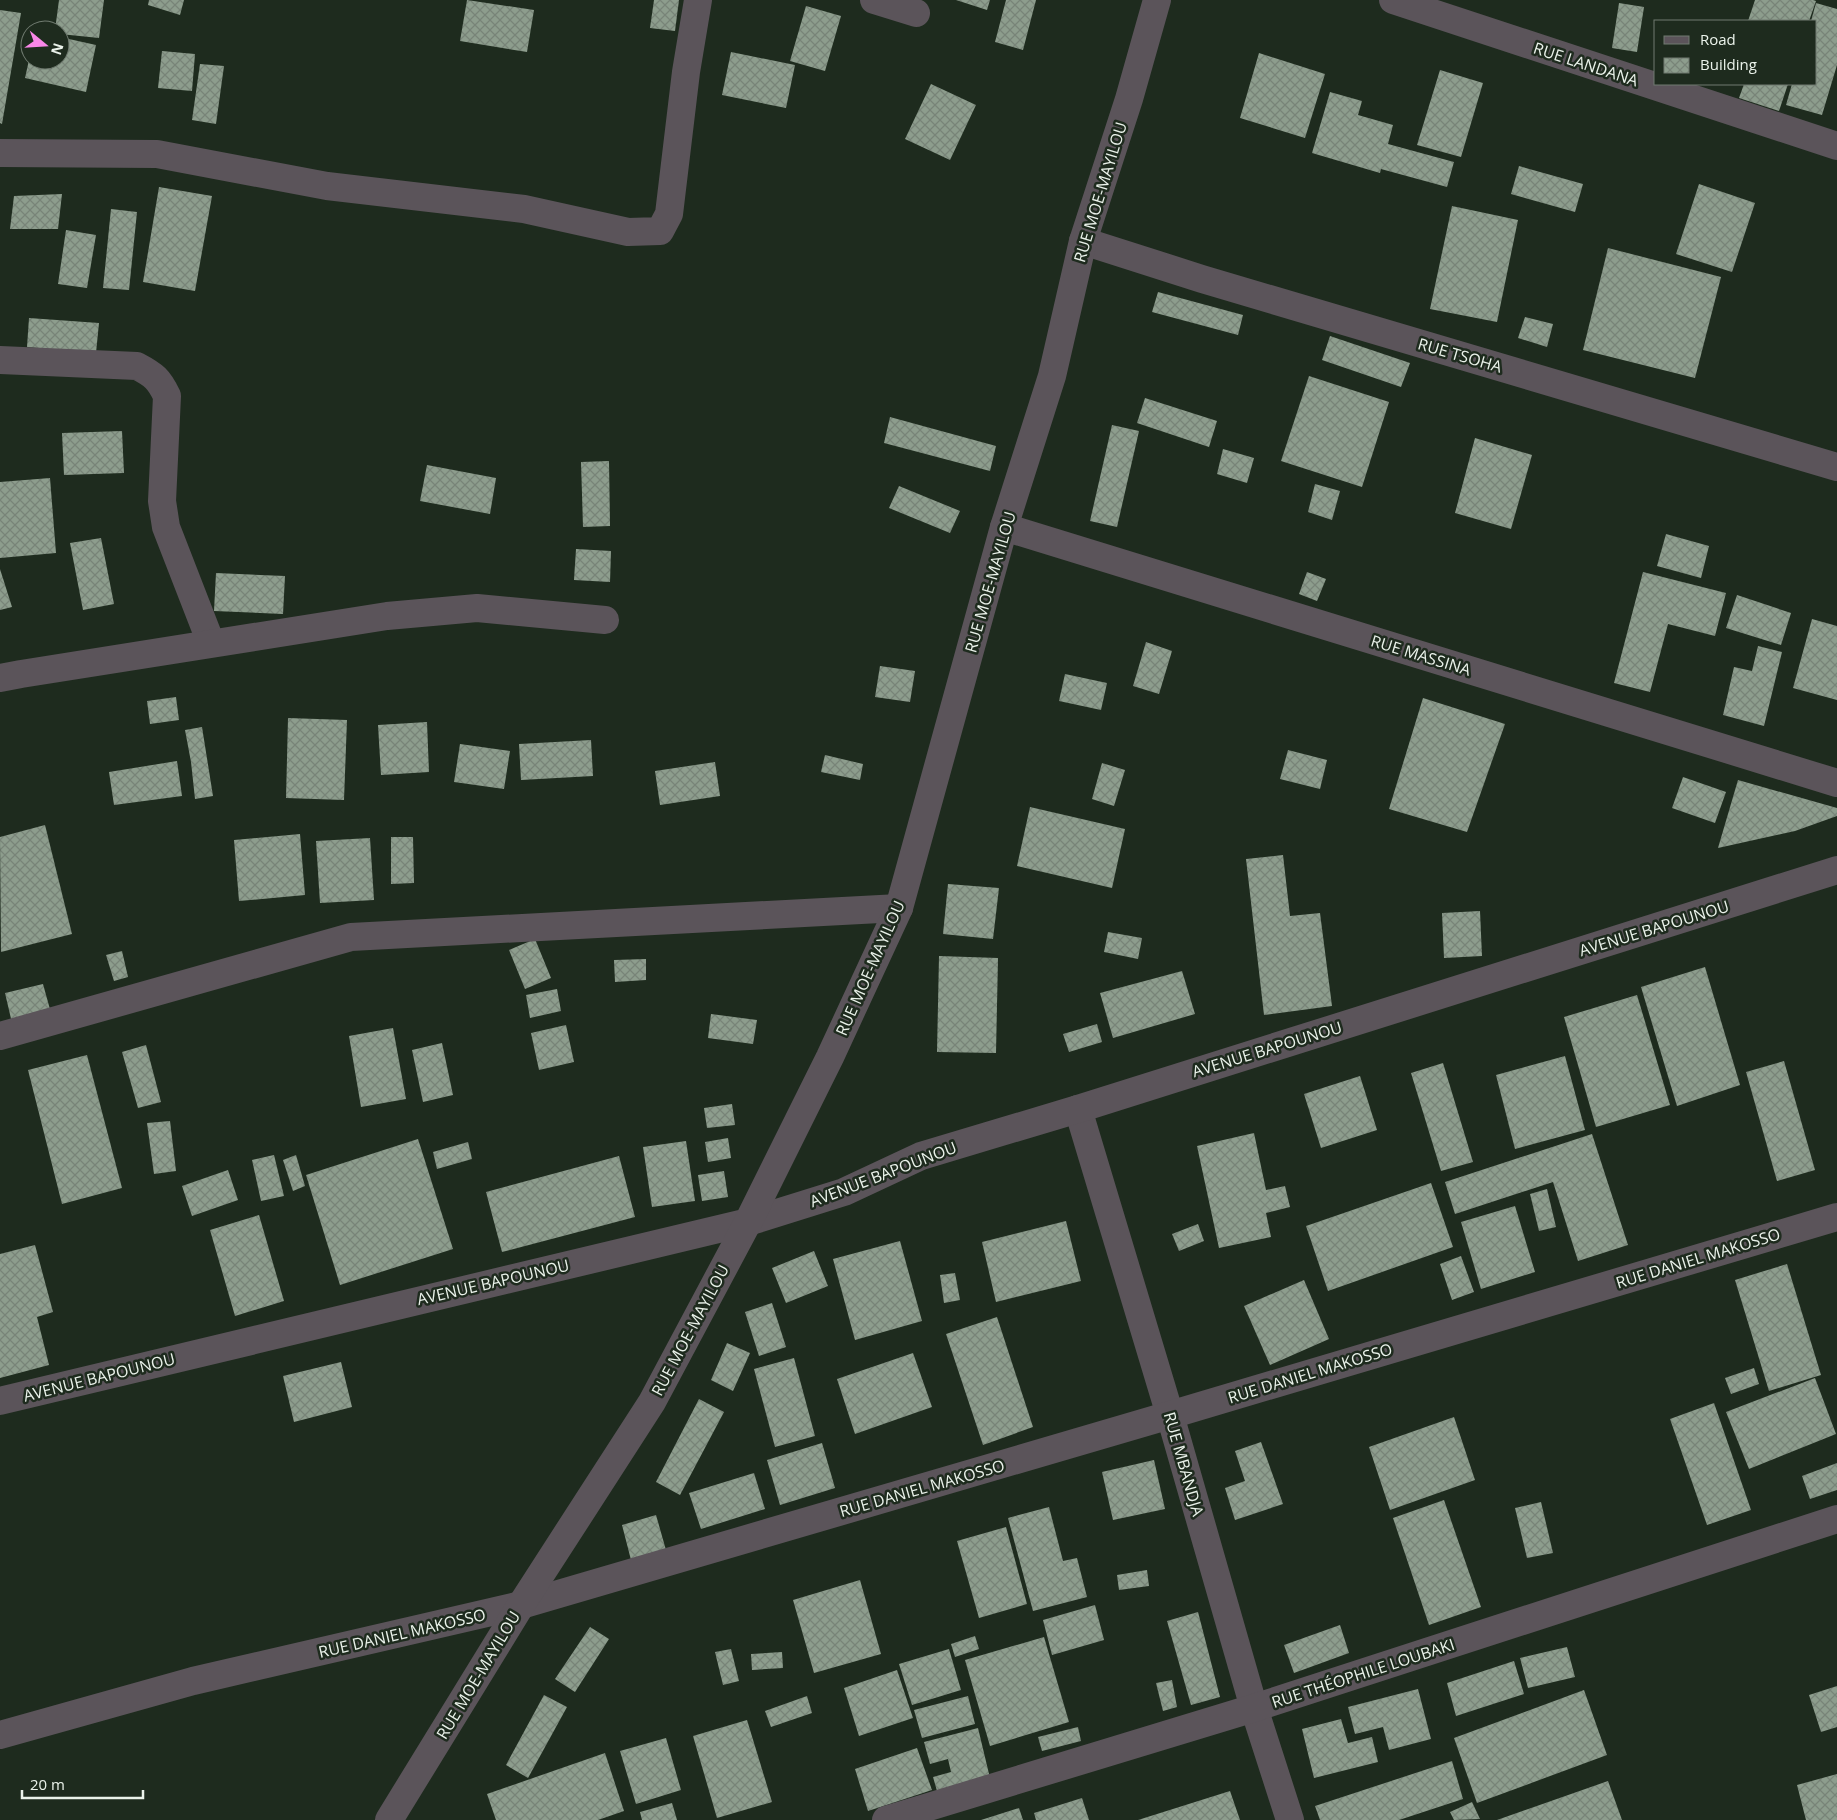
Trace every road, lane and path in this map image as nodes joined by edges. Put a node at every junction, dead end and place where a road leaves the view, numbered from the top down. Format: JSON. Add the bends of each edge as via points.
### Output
{"nodes":[{"id":1,"x":698,"y":0,"type":"edge"},
{"id":2,"x":874,"y":0,"type":"edge"},
{"id":3,"x":1157,"y":0,"type":"edge"},
{"id":4,"x":1393,"y":0,"type":"edge"},
{"id":5,"x":916,"y":13,"type":"dead end"},
{"id":6,"x":1837,"y":146,"type":"edge"},
{"id":7,"x":0,"y":153,"type":"edge"},
{"id":8,"x":1084,"y":241,"type":"junction"},
{"id":9,"x":0,"y":360,"type":"edge"},
{"id":10,"x":1837,"y":467,"type":"edge"},
{"id":11,"x":1004,"y":527,"type":"junction"},
{"id":12,"x":605,"y":620,"type":"dead end"},
{"id":13,"x":211,"y":643,"type":"junction"},
{"id":14,"x":0,"y":678,"type":"edge"},
{"id":15,"x":1837,"y":783,"type":"edge"},
{"id":16,"x":1837,"y":870,"type":"edge"},
{"id":17,"x":899,"y":908,"type":"junction"},
{"id":18,"x":0,"y":1036,"type":"edge"},
{"id":19,"x":1078,"y":1109,"type":"junction"},
{"id":20,"x":1837,"y":1217,"type":"edge"},
{"id":21,"x":748,"y":1222,"type":"junction"},
{"id":22,"x":0,"y":1401,"type":"edge"},
{"id":23,"x":1170,"y":1415,"type":"junction"},
{"id":24,"x":1837,"y":1519,"type":"edge"},
{"id":25,"x":521,"y":1605,"type":"junction"},
{"id":26,"x":1254,"y":1708,"type":"junction"},
{"id":27,"x":0,"y":1736,"type":"edge"},
{"id":28,"x":388,"y":1820,"type":"edge"},
{"id":29,"x":886,"y":1820,"type":"edge"},
{"id":30,"x":1290,"y":1820,"type":"edge"}],
"edges":[{"from":1,"to":7,"type":"street","via":[[669,214],[660,231],[628,232],[524,209],[327,186],[157,154]]},
{"from":2,"to":5,"type":"street"},
{"from":3,"to":8,"type":"street","name":"RUE MOE-MAYILOU"},
{"from":4,"to":6,"type":"street","name":"RUE LANDANA"},
{"from":8,"to":10,"type":"street","name":"RUE TSOHA"},
{"from":8,"to":11,"type":"street","name":"RUE MOE-MAYILOU","via":[[1052,376]]},
{"from":9,"to":13,"type":"street","via":[[137,366],[159,381],[167,396],[162,501],[166,527]]},
{"from":11,"to":15,"type":"street","name":"RUE MASSINA"},
{"from":11,"to":17,"type":"street","name":"RUE MOE-MAYILOU"},
{"from":12,"to":13,"type":"street","via":[[477,608],[387,616]]},
{"from":13,"to":14,"type":"street"},
{"from":16,"to":19,"type":"street","name":"AVENUE BAPOUNOU"},
{"from":17,"to":18,"type":"street","via":[[351,937]]},
{"from":17,"to":21,"type":"street","name":"RUE MOE-MAYILOU"},
{"from":19,"to":21,"type":"street","name":"AVENUE BAPOUNOU","via":[[921,1156],[844,1192]]},
{"from":19,"to":23,"type":"street","name":"RUE MBANDJA"},
{"from":20,"to":23,"type":"street","name":"RUE DANIEL MAKOSSO"},
{"from":21,"to":22,"type":"street","name":"AVENUE BAPOUNOU"},
{"from":21,"to":25,"type":"street","name":"RUE MOE-MAYILOU","via":[[652,1402]]},
{"from":23,"to":25,"type":"street","name":"RUE DANIEL MAKOSSO"},
{"from":23,"to":26,"type":"street","name":"RUE MBANDJA"},
{"from":24,"to":26,"type":"street","name":"RUE THÉOPHILE LOUBAKI"},
{"from":25,"to":27,"type":"street","name":"RUE DANIEL MAKOSSO","via":[[192,1681]]},
{"from":25,"to":28,"type":"street","name":"RUE MOE-MAYILOU"},
{"from":26,"to":29,"type":"street","name":"RUE THÉOPHILE LOUBAKI"},
{"from":26,"to":30,"type":"street","name":"RUE MBANDJA"}]}
